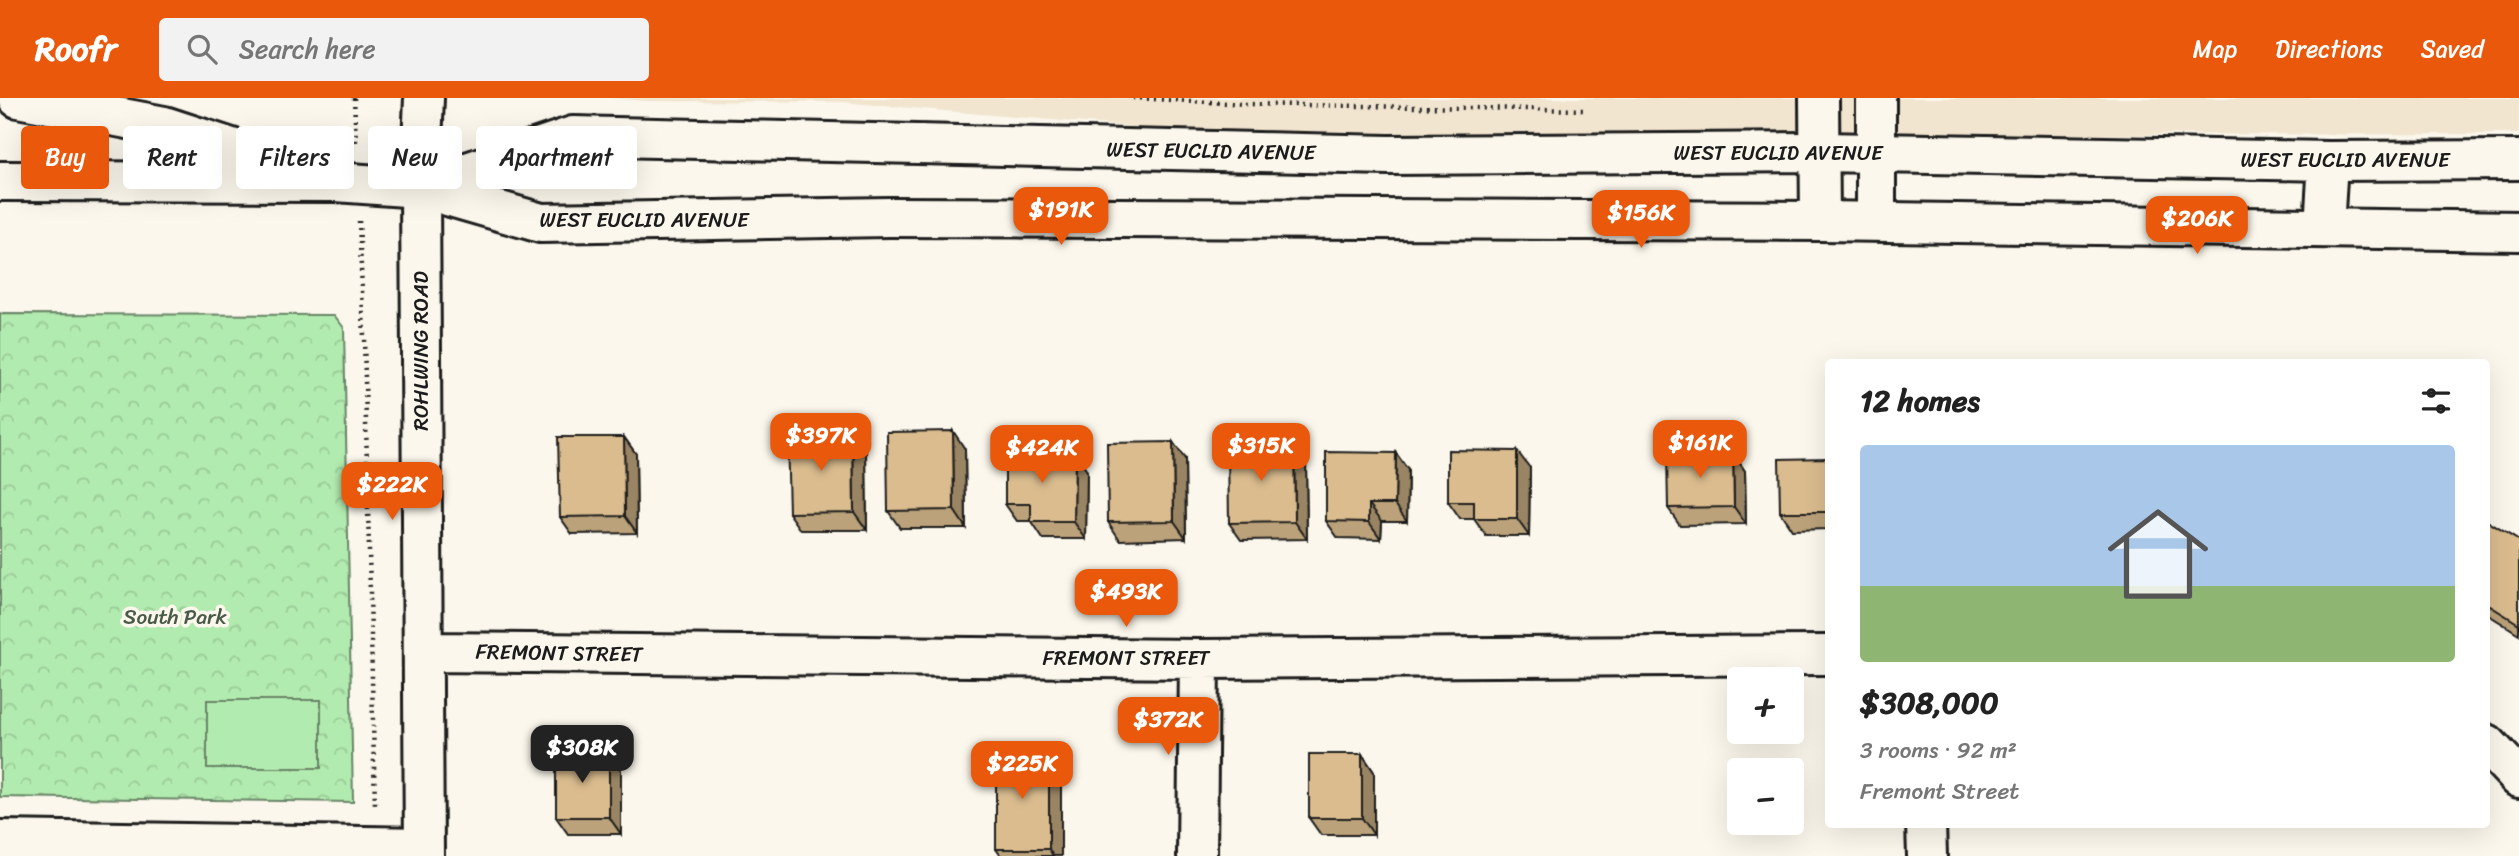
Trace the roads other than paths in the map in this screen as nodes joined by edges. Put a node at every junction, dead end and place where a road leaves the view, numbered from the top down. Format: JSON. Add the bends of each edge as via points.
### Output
{"nodes":[{"id":1,"x":18,"y":98,"type":"edge"},
{"id":2,"x":424,"y":98,"type":"edge"},
{"id":3,"x":1819,"y":98,"type":"edge"},
{"id":4,"x":1876,"y":98,"type":"edge"},
{"id":5,"x":423,"y":126,"type":"edge"},
{"id":6,"x":236,"y":149,"type":"edge"},
{"id":7,"x":1819,"y":152,"type":"junction"},
{"id":8,"x":1876,"y":154,"type":"junction"},
{"id":9,"x":2519,"y":160,"type":"edge"},
{"id":10,"x":2328,"y":161,"type":"junction"},
{"id":11,"x":462,"y":174,"type":"edge"},
{"id":12,"x":0,"y":181,"type":"edge"},
{"id":13,"x":236,"y":182,"type":"edge"},
{"id":14,"x":420,"y":189,"type":"edge"},
{"id":15,"x":423,"y":189,"type":"edge"},
{"id":16,"x":1820,"y":220,"type":"junction"},
{"id":17,"x":1876,"y":221,"type":"junction"},
{"id":18,"x":2325,"y":228,"type":"junction"},
{"id":19,"x":2519,"y":231,"type":"edge"},
{"id":20,"x":423,"y":652,"type":"junction"},
{"id":21,"x":1825,"y":655,"type":"edge"},
{"id":22,"x":1199,"y":659,"type":"junction"},
{"id":23,"x":2490,"y":747,"type":"edge"},
{"id":24,"x":2519,"y":778,"type":"edge"},
{"id":25,"x":1926,"y":828,"type":"edge"},
{"id":26,"x":0,"y":840,"type":"edge"},
{"id":27,"x":424,"y":852,"type":"edge"},
{"id":28,"x":1197,"y":856,"type":"edge"},
{"id":29,"x":1927,"y":856,"type":"edge"}],
"edges":[{"from":1,"to":6,"type":"main road","via":[[164,126]]},
{"from":2,"to":5,"type":"main road","name":"ROHLWING ROAD"},
{"from":3,"to":7,"type":"main road"},
{"from":4,"to":8,"type":"main road"},
{"from":7,"to":8,"type":"main road","name":"WEST EUCLID AVENUE"},
{"from":7,"to":11,"type":"main road","name":"WEST EUCLID AVENUE","via":[[1388,155],[573,136]]},
{"from":7,"to":16,"type":"main road"},
{"from":8,"to":10,"type":"main road","name":"WEST EUCLID AVENUE"},
{"from":8,"to":17,"type":"main road"},
{"from":9,"to":10,"type":"main road","name":"WEST EUCLID AVENUE"},
{"from":10,"to":18,"type":"main road"},
{"from":12,"to":13,"type":"main road"},
{"from":14,"to":20,"type":"main road","name":"ROHLWING ROAD"},
{"from":15,"to":16,"type":"main road","name":"WEST EUCLID AVENUE","via":[[541,223],[889,217]]},
{"from":16,"to":17,"type":"main road","name":"WEST EUCLID AVENUE"},
{"from":17,"to":18,"type":"main road","name":"WEST EUCLID AVENUE"},
{"from":18,"to":19,"type":"main road","name":"WEST EUCLID AVENUE"},
{"from":20,"to":22,"type":"main road","name":"FREMONT STREET"},
{"from":20,"to":27,"type":"main road","name":"ROHLWING ROAD"},
{"from":21,"to":22,"type":"main road","name":"FREMONT STREET"},
{"from":22,"to":28,"type":"main road"},
{"from":23,"to":24,"type":"main road"},
{"from":25,"to":29,"type":"main road"},
{"from":26,"to":27,"type":"main road","via":[[375,846]]}]}
